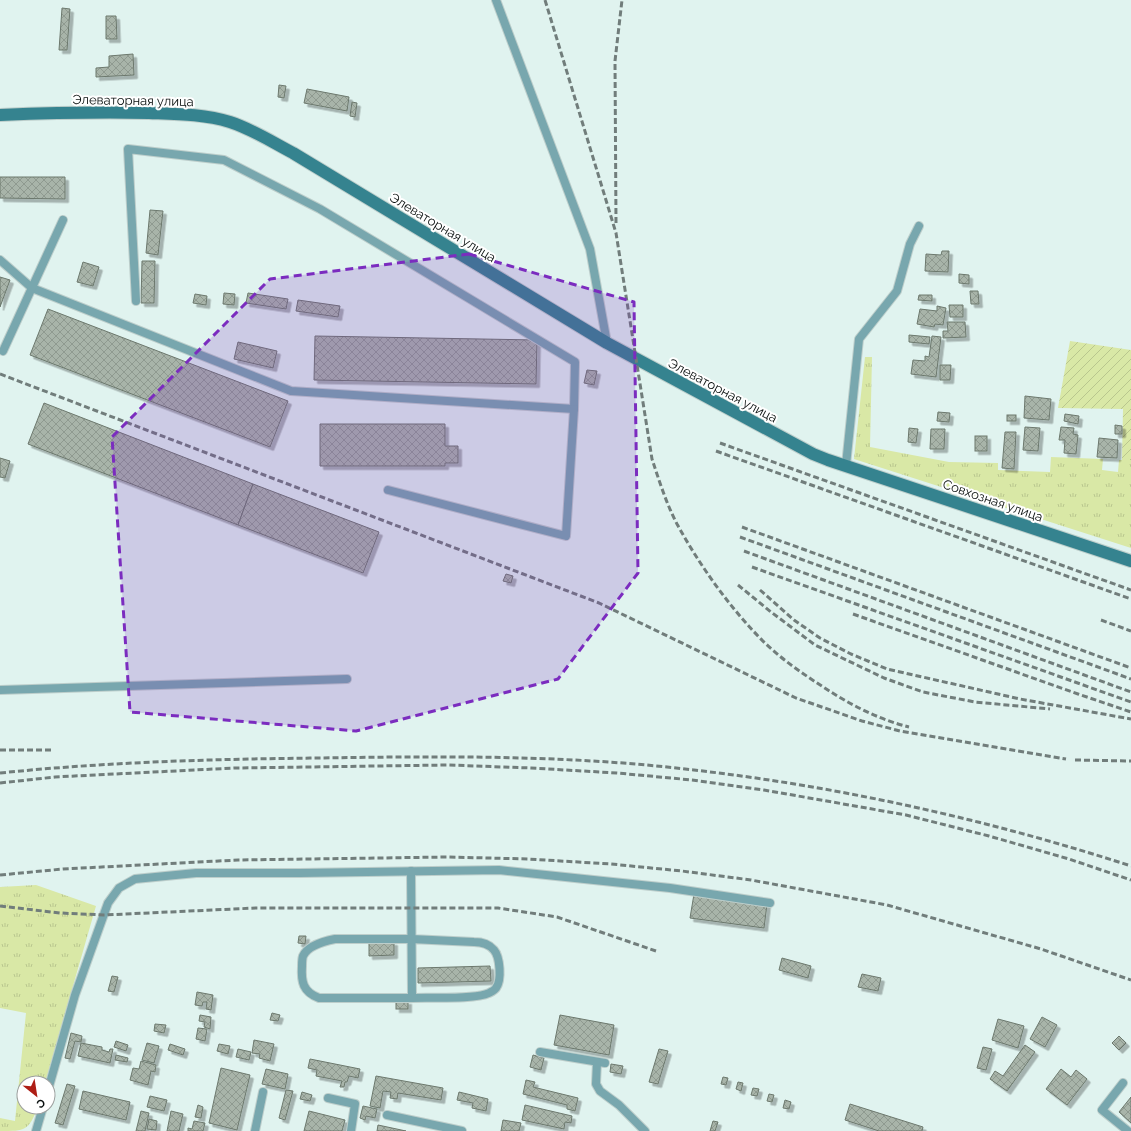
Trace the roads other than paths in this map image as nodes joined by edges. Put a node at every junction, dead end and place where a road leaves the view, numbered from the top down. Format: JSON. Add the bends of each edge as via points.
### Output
{"nodes":[{"id":1,"x":496,"y":0,"type":"edge"},
{"id":2,"x":0,"y":115,"type":"edge"},
{"id":3,"x":63,"y":220,"type":"dead end"},
{"id":4,"x":920,"y":226,"type":"dead end"},
{"id":5,"x":0,"y":260,"type":"edge"},
{"id":6,"x":32,"y":288,"type":"junction"},
{"id":7,"x":136,"y":301,"type":"dead end"},
{"id":8,"x":608,"y":343,"type":"junction"},
{"id":9,"x":1,"y":353,"type":"edge"},
{"id":10,"x":574,"y":409,"type":"junction"},
{"id":11,"x":846,"y":465,"type":"junction"},
{"id":12,"x":388,"y":490,"type":"dead end"},
{"id":13,"x":1131,"y":561,"type":"edge"},
{"id":14,"x":347,"y":678,"type":"dead end"},
{"id":15,"x":0,"y":690,"type":"edge"},
{"id":16,"x":411,"y":871,"type":"junction"},
{"id":17,"x":770,"y":903,"type":"dead end"},
{"id":18,"x":411,"y":939,"type":"junction"},
{"id":19,"x":412,"y":998,"type":"junction"},
{"id":20,"x":540,"y":1052,"type":"dead end"},
{"id":21,"x":52,"y":1075,"type":"edge"},
{"id":22,"x":1123,"y":1083,"type":"dead end"},
{"id":23,"x":263,"y":1092,"type":"dead end"},
{"id":24,"x":328,"y":1098,"type":"dead end"},
{"id":25,"x":41,"y":1115,"type":"edge"},
{"id":26,"x":387,"y":1115,"type":"dead end"},
{"id":27,"x":436,"y":1128,"type":"edge"},
{"id":28,"x":36,"y":1131,"type":"edge"},
{"id":29,"x":255,"y":1131,"type":"edge"},
{"id":30,"x":351,"y":1131,"type":"edge"},
{"id":31,"x":462,"y":1131,"type":"edge"},
{"id":32,"x":645,"y":1131,"type":"edge"},
{"id":33,"x":1128,"y":1131,"type":"edge"}],
"edges":[{"from":1,"to":8,"type":"lane","via":[[590,249]]},
{"from":2,"to":8,"type":"street","name":"Элеваторная улица","via":[[63,112],[181,114],[206,116],[230,122],[293,153]]},
{"from":3,"to":6,"type":"lane"},
{"from":4,"to":11,"type":"lane","via":[[910,244],[897,291],[859,338]]},
{"from":5,"to":6,"type":"lane"},
{"from":6,"to":9,"type":"lane"},
{"from":6,"to":10,"type":"lane","via":[[291,391]]},
{"from":7,"to":10,"type":"lane","via":[[128,149],[224,160],[320,209],[575,362]]},
{"from":8,"to":11,"type":"street","name":"Элеваторная улица","via":[[813,454]]},
{"from":10,"to":12,"type":"lane","via":[[566,536]]},
{"from":11,"to":13,"type":"street","name":"Совхозная улица"},
{"from":14,"to":15,"type":"lane"},
{"from":16,"to":17,"type":"lane","via":[[499,870],[670,888]]},
{"from":16,"to":18,"type":"lane"},
{"from":16,"to":21,"type":"lane","via":[[196,873],[134,879],[124,884],[108,903],[75,995]]},
{"from":18,"to":19,"type":"lane"},
{"from":18,"to":19,"type":"lane","via":[[482,942],[494,950],[499,962],[499,980],[496,988],[490,993],[479,997]]},
{"from":18,"to":19,"type":"lane","via":[[325,941],[308,950],[303,957],[302,982],[312,996],[319,998]]},
{"from":20,"to":32,"type":"lane","via":[[601,1063],[596,1084],[600,1091],[619,1105]]},
{"from":22,"to":33,"type":"lane","via":[[1102,1110]]},
{"from":23,"to":29,"type":"lane"},
{"from":24,"to":30,"type":"lane","via":[[355,1104]]},
{"from":25,"to":28,"type":"lane"},
{"from":26,"to":27,"type":"lane"},
{"from":27,"to":31,"type":"lane"}]}
